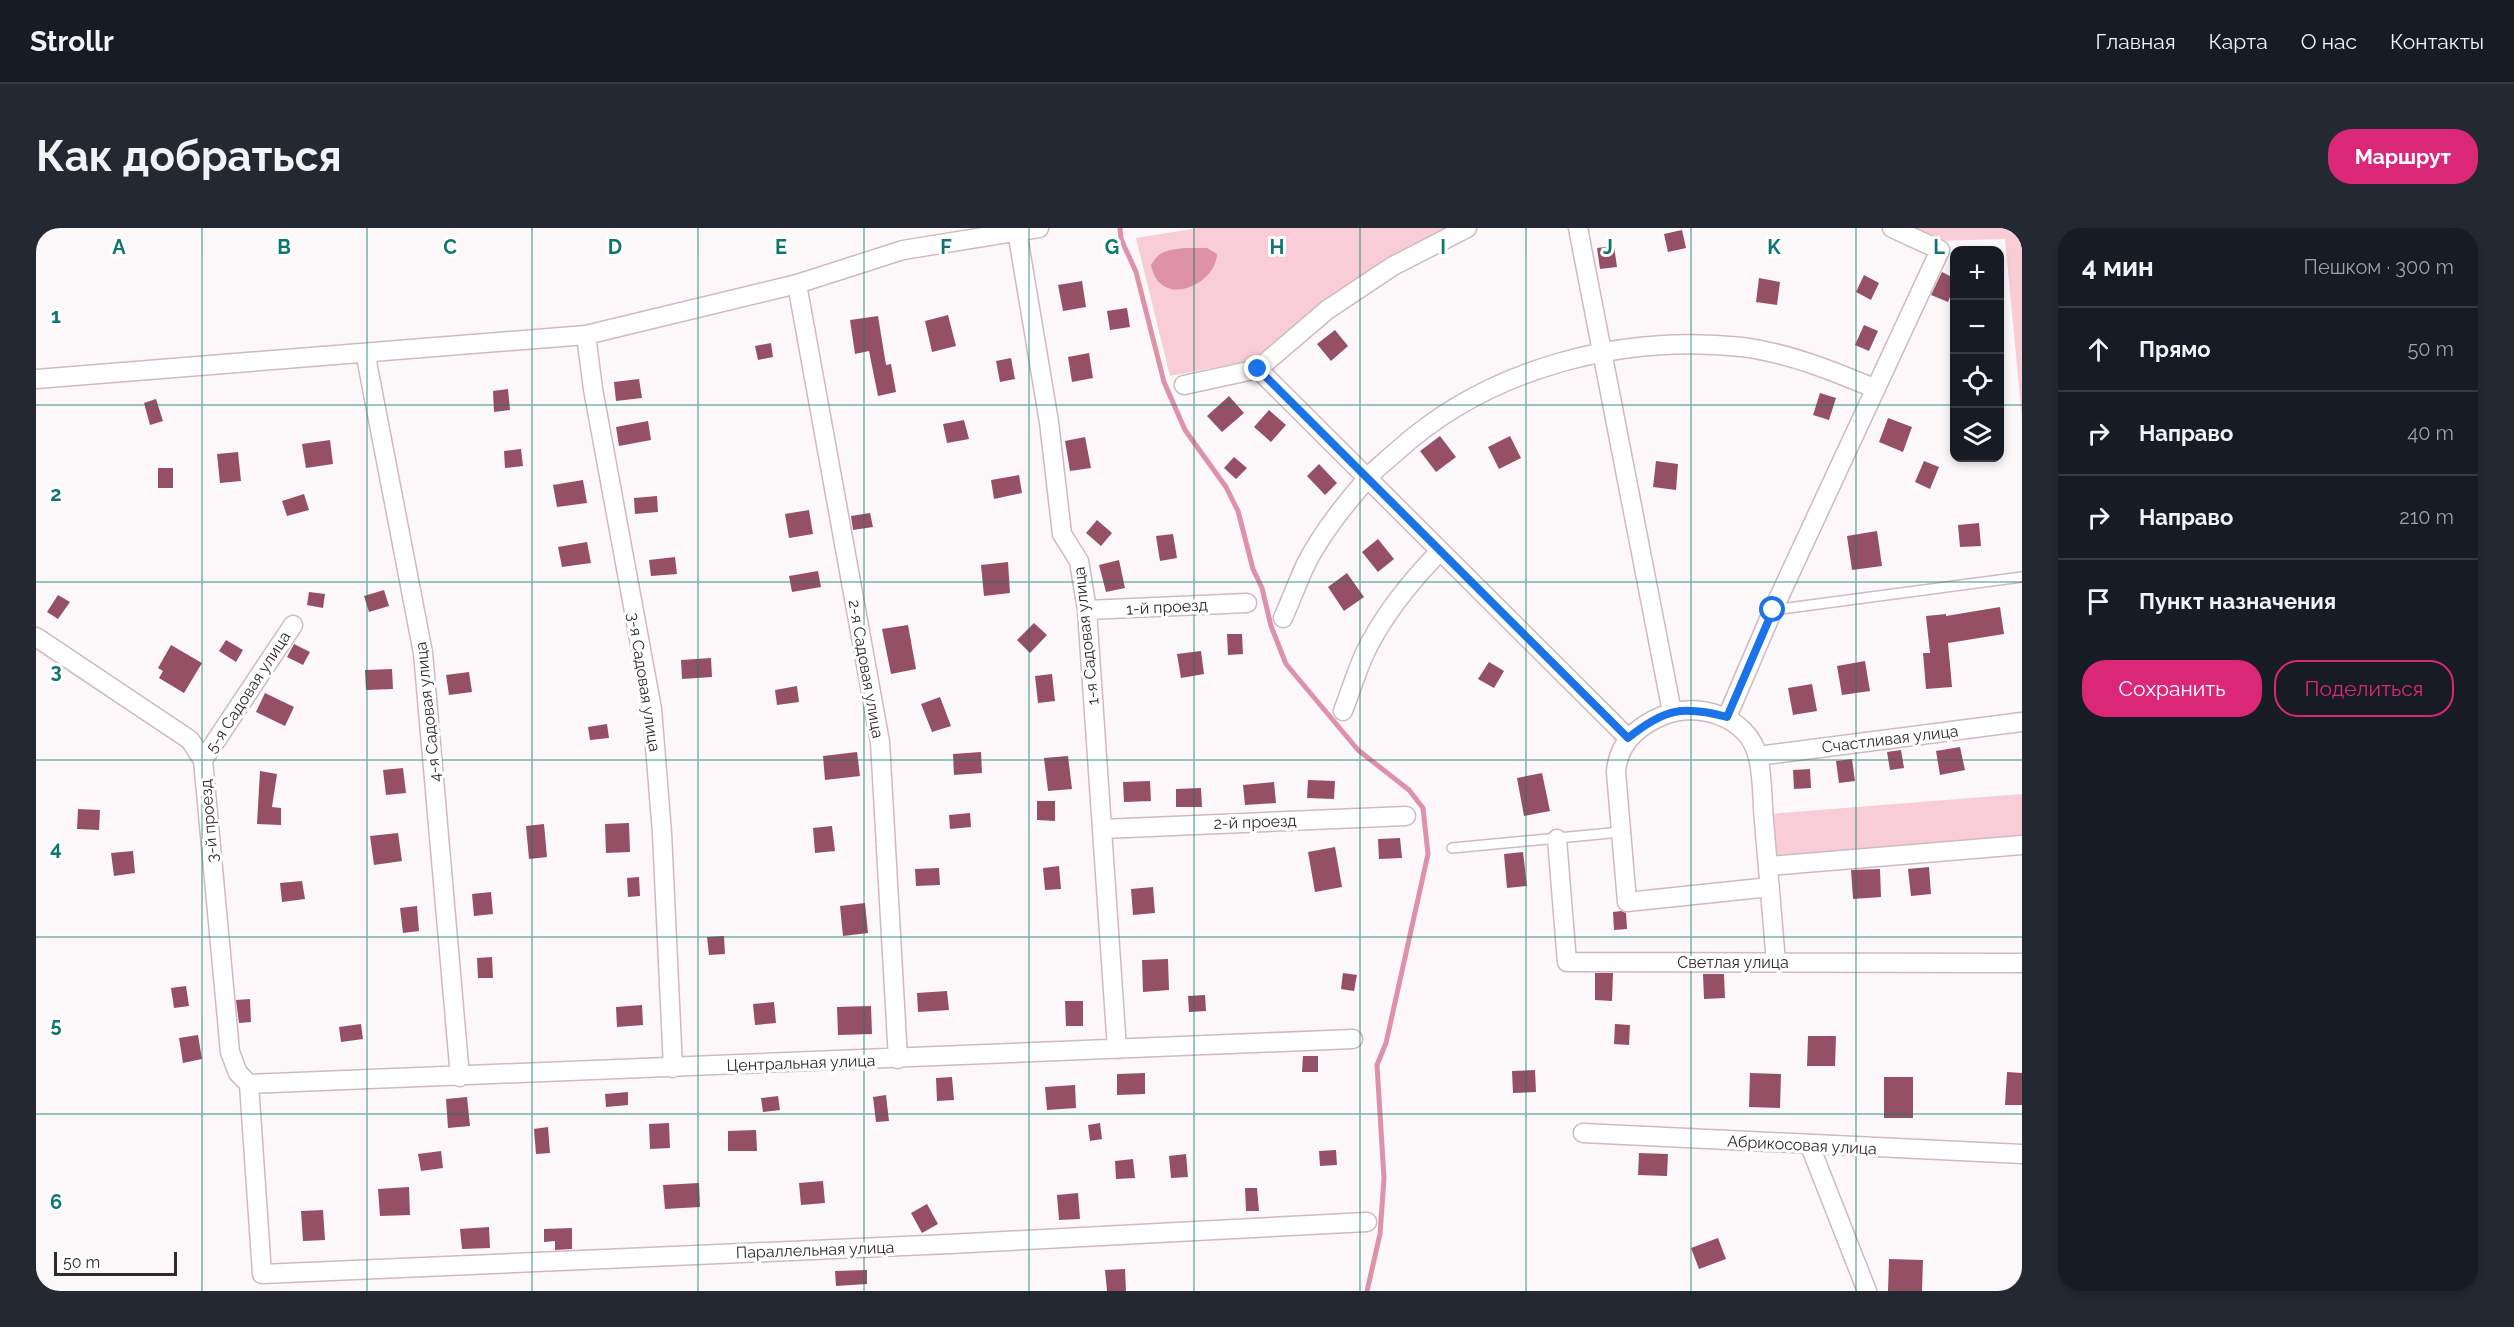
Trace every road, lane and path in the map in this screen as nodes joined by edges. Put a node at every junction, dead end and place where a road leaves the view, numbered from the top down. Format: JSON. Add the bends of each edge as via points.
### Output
{"nodes":[{"id":1,"x":1039,"y":228,"type":"edge"},
{"id":2,"x":1467,"y":228,"type":"edge"},
{"id":3,"x":1578,"y":228,"type":"edge"},
{"id":4,"x":1892,"y":228,"type":"edge"},
{"id":5,"x":1017,"y":231,"type":"junction"},
{"id":6,"x":797,"y":284,"type":"junction"},
{"id":7,"x":586,"y":335,"type":"junction"},
{"id":8,"x":1602,"y":352,"type":"junction"},
{"id":9,"x":370,"y":353,"type":"junction"},
{"id":10,"x":1258,"y":369,"type":"junction"},
{"id":11,"x":36,"y":379,"type":"edge"},
{"id":12,"x":1184,"y":385,"type":"dead end"},
{"id":13,"x":1876,"y":389,"type":"junction"},
{"id":14,"x":1368,"y":477,"type":"junction"},
{"id":15,"x":1440,"y":551,"type":"junction"},
{"id":16,"x":2022,"y":577,"type":"edge"},
{"id":17,"x":1247,"y":603,"type":"dead end"},
{"id":18,"x":1087,"y":610,"type":"junction"},
{"id":19,"x":1773,"y":610,"type":"junction"},
{"id":20,"x":1283,"y":618,"type":"dead end"},
{"id":21,"x":293,"y":625,"type":"dead end"},
{"id":22,"x":36,"y":636,"type":"edge"},
{"id":23,"x":1343,"y":711,"type":"dead end"},
{"id":24,"x":1672,"y":712,"type":"junction"},
{"id":25,"x":1727,"y":717,"type":"junction"},
{"id":26,"x":2022,"y":722,"type":"edge"},
{"id":27,"x":1628,"y":738,"type":"junction"},
{"id":28,"x":1758,"y":756,"type":"junction"},
{"id":29,"x":203,"y":760,"type":"junction"},
{"id":30,"x":1406,"y":816,"type":"dead end"},
{"id":31,"x":1103,"y":829,"type":"junction"},
{"id":32,"x":1620,"y":832,"type":"junction"},
{"id":33,"x":1557,"y":838,"type":"junction"},
{"id":34,"x":2022,"y":845,"type":"edge"},
{"id":35,"x":1452,"y":848,"type":"dead end"},
{"id":36,"x":1768,"y":866,"type":"junction"},
{"id":37,"x":1770,"y":888,"type":"junction"},
{"id":38,"x":1776,"y":962,"type":"junction"},
{"id":39,"x":2022,"y":963,"type":"edge"},
{"id":40,"x":1353,"y":1040,"type":"dead end"},
{"id":41,"x":1117,"y":1049,"type":"junction"},
{"id":42,"x":898,"y":1059,"type":"junction"},
{"id":43,"x":673,"y":1068,"type":"junction"},
{"id":44,"x":460,"y":1077,"type":"junction"},
{"id":45,"x":249,"y":1084,"type":"junction"},
{"id":46,"x":1583,"y":1133,"type":"dead end"},
{"id":47,"x":1810,"y":1146,"type":"junction"},
{"id":48,"x":2022,"y":1154,"type":"edge"},
{"id":49,"x":1367,"y":1222,"type":"dead end"},
{"id":50,"x":1867,"y":1291,"type":"edge"}],
"edges":[{"from":1,"to":5,"type":"street"},
{"from":2,"to":10,"type":"street","via":[[1393,266],[1327,310]]},
{"from":3,"to":8,"type":"street"},
{"from":4,"to":13,"type":"street","via":[[1940,250]]},
{"from":5,"to":6,"type":"street","via":[[903,250]]},
{"from":5,"to":18,"type":"street","name":"1-я Садовая улица","via":[[1049,422],[1062,534],[1080,561]]},
{"from":6,"to":7,"type":"street"},
{"from":6,"to":42,"type":"street","name":"2-я Садовая улица","via":[[880,742]]},
{"from":7,"to":9,"type":"street"},
{"from":7,"to":43,"type":"street","name":"3-я Садовая улица","via":[[652,709]]},
{"from":8,"to":13,"type":"street","via":[[1673,344],[1743,348],[1812,363]]},
{"from":8,"to":14,"type":"street","via":[[1540,368],[1471,398],[1417,433]]},
{"from":8,"to":24,"type":"street"},
{"from":9,"to":11,"type":"street"},
{"from":9,"to":44,"type":"street","name":"4-я Садовая улица","via":[[366,362],[423,653]]},
{"from":10,"to":12,"type":"street"},
{"from":10,"to":14,"type":"street"},
{"from":13,"to":19,"type":"street"},
{"from":14,"to":15,"type":"street"},
{"from":14,"to":20,"type":"street","via":[[1307,562]]},
{"from":15,"to":23,"type":"street","via":[[1418,573],[1364,654]]},
{"from":15,"to":27,"type":"street"},
{"from":16,"to":19,"type":"lane"},
{"from":17,"to":18,"type":"street","name":"1-й проезд"},
{"from":18,"to":31,"type":"street","name":"1-я Садовая улица"},
{"from":19,"to":25,"type":"street"},
{"from":21,"to":29,"type":"street","name":"5-я Садовая улица"},
{"from":22,"to":29,"type":"street","name":"3-й проезд","via":[[190,740]]},
{"from":24,"to":25,"type":"street","via":[[1699,710]]},
{"from":24,"to":27,"type":"street","via":[[1647,723]]},
{"from":25,"to":28,"type":"street","via":[[1746,735]]},
{"from":26,"to":28,"type":"street","name":"Счастливая улица"},
{"from":27,"to":32,"type":"street","via":[[1616,765]]},
{"from":28,"to":36,"type":"street"},
{"from":29,"to":45,"type":"street","name":"3-й проезд","via":[[230,1052],[238,1073]]},
{"from":30,"to":31,"type":"street","name":"2-й проезд"},
{"from":31,"to":41,"type":"street","name":"1-я Садовая улица"},
{"from":32,"to":33,"type":"lane"},
{"from":32,"to":37,"type":"street","via":[[1627,902]]},
{"from":33,"to":35,"type":"lane"},
{"from":33,"to":38,"type":"street","name":"Светлая улица","via":[[1567,962]]},
{"from":34,"to":36,"type":"street"},
{"from":36,"to":37,"type":"street"},
{"from":37,"to":38,"type":"street"},
{"from":38,"to":39,"type":"street","name":"Светлая улица"},
{"from":40,"to":41,"type":"street","name":"Центральная улица"},
{"from":41,"to":42,"type":"street","name":"Центральная улица"},
{"from":42,"to":43,"type":"street","name":"Центральная улица"},
{"from":43,"to":44,"type":"street","name":"Центральная улица"},
{"from":44,"to":45,"type":"street","name":"Центральная улица"},
{"from":45,"to":49,"type":"street","name":"Параллельная улица","via":[[262,1274]]},
{"from":46,"to":47,"type":"street","name":"Абрикосовая улица"},
{"from":47,"to":48,"type":"street","name":"Абрикосовая улица"},
{"from":47,"to":50,"type":"street"}]}
